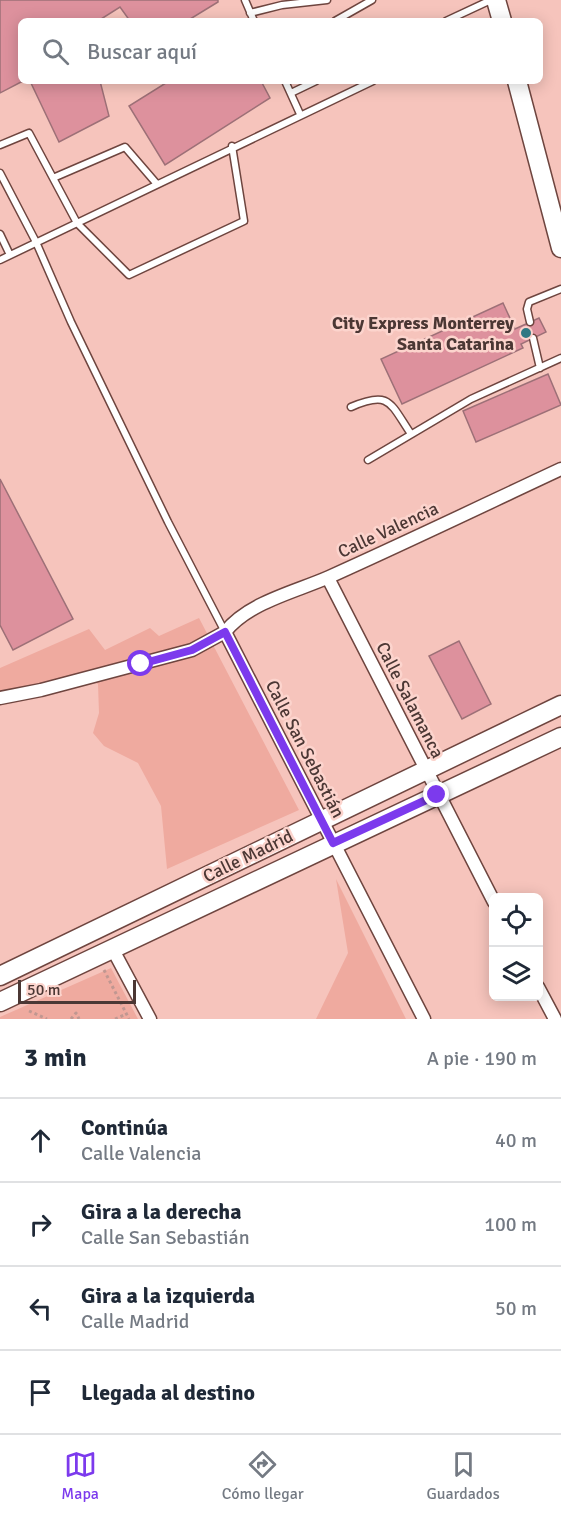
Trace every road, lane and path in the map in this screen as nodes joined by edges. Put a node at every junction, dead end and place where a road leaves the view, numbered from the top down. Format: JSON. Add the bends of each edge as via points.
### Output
{"nodes":[{"id":1,"x":245,"y":0,"type":"edge"},
{"id":2,"x":327,"y":0,"type":"edge"},
{"id":3,"x":372,"y":0,"type":"edge"},
{"id":4,"x":491,"y":0,"type":"edge"},
{"id":5,"x":496,"y":0,"type":"edge"},
{"id":6,"x":250,"y":13,"type":"junction"},
{"id":7,"x":252,"y":18,"type":"edge"},
{"id":8,"x":340,"y":18,"type":"edge"},
{"id":9,"x":452,"y":18,"type":"edge"},
{"id":10,"x":500,"y":18,"type":"edge"},
{"id":11,"x":286,"y":84,"type":"edge"},
{"id":12,"x":310,"y":84,"type":"edge"},
{"id":13,"x":366,"y":84,"type":"edge"},
{"id":14,"x":518,"y":84,"type":"edge"},
{"id":15,"x":291,"y":93,"type":"junction"},
{"id":16,"x":300,"y":114,"type":"junction"},
{"id":17,"x":0,"y":145,"type":"edge"},
{"id":18,"x":232,"y":146,"type":"junction"},
{"id":19,"x":0,"y":173,"type":"edge"},
{"id":20,"x":53,"y":178,"type":"junction"},
{"id":21,"x":156,"y":183,"type":"junction"},
{"id":22,"x":76,"y":223,"type":"junction"},
{"id":23,"x":0,"y":234,"type":"edge"},
{"id":24,"x":36,"y":242,"type":"junction"},
{"id":25,"x":561,"y":248,"type":"edge"},
{"id":26,"x":10,"y":255,"type":"junction"},
{"id":27,"x":0,"y":260,"type":"edge"},
{"id":28,"x":561,"y":289,"type":"edge"},
{"id":29,"x":530,"y":322,"type":"dead end"},
{"id":30,"x":533,"y":338,"type":"dead end"},
{"id":31,"x":561,"y":358,"type":"edge"},
{"id":32,"x":540,"y":368,"type":"junction"},
{"id":33,"x":351,"y":407,"type":"dead end"},
{"id":34,"x":411,"y":434,"type":"junction"},
{"id":35,"x":368,"y":460,"type":"dead end"},
{"id":36,"x":561,"y":469,"type":"edge"},
{"id":37,"x":328,"y":578,"type":"junction"},
{"id":38,"x":228,"y":628,"type":"junction"},
{"id":39,"x":0,"y":698,"type":"edge"},
{"id":40,"x":561,"y":705,"type":"edge"},
{"id":41,"x":561,"y":737,"type":"edge"},
{"id":42,"x":425,"y":771,"type":"junction"},
{"id":43,"x":437,"y":795,"type":"junction"},
{"id":44,"x":321,"y":820,"type":"junction"},
{"id":45,"x":333,"y":843,"type":"junction"},
{"id":46,"x":489,"y":893,"type":"edge"},
{"id":47,"x":112,"y":948,"type":"junction"},
{"id":48,"x":0,"y":976,"type":"edge"},
{"id":49,"x":543,"y":996,"type":"edge"},
{"id":50,"x":0,"y":1002,"type":"edge"},
{"id":51,"x":126,"y":1014,"type":"dead end"},
{"id":52,"x":33,"y":1019,"type":"edge"},
{"id":53,"x":47,"y":1019,"type":"edge"},
{"id":54,"x":71,"y":1019,"type":"edge"},
{"id":55,"x":79,"y":1019,"type":"edge"},
{"id":56,"x":115,"y":1019,"type":"edge"},
{"id":57,"x":150,"y":1019,"type":"edge"},
{"id":58,"x":424,"y":1019,"type":"edge"},
{"id":59,"x":555,"y":1019,"type":"edge"}],
"edges":[{"from":1,"to":6,"type":"lane"},
{"from":2,"to":6,"type":"lane"},
{"from":3,"to":8,"type":"lane"},
{"from":4,"to":9,"type":"lane"},
{"from":5,"to":10,"type":"street"},
{"from":6,"to":7,"type":"lane"},
{"from":11,"to":15,"type":"lane"},
{"from":12,"to":15,"type":"lane"},
{"from":13,"to":16,"type":"lane"},
{"from":14,"to":25,"type":"street"},
{"from":15,"to":16,"type":"lane"},
{"from":16,"to":18,"type":"lane"},
{"from":17,"to":20,"type":"lane","via":[[29,133]]},
{"from":18,"to":21,"type":"lane"},
{"from":18,"to":22,"type":"lane","via":[[244,221],[129,275]]},
{"from":19,"to":24,"type":"lane"},
{"from":20,"to":21,"type":"lane","via":[[125,147]]},
{"from":20,"to":22,"type":"lane"},
{"from":21,"to":22,"type":"lane"},
{"from":22,"to":24,"type":"lane"},
{"from":23,"to":26,"type":"lane"},
{"from":24,"to":26,"type":"lane"},
{"from":24,"to":38,"type":"lane","via":[[70,322],[168,522]]},
{"from":26,"to":27,"type":"lane"},
{"from":28,"to":29,"type":"lane","via":[[529,302]]},
{"from":30,"to":32,"type":"lane"},
{"from":31,"to":32,"type":"lane"},
{"from":32,"to":34,"type":"lane","via":[[471,399]]},
{"from":33,"to":34,"type":"lane","via":[[371,398],[382,398]]},
{"from":34,"to":35,"type":"lane"},
{"from":36,"to":37,"type":"street","name":"Calle Valencia"},
{"from":37,"to":38,"type":"street","name":"Calle Valencia","via":[[258,607]]},
{"from":37,"to":42,"type":"street","name":"Calle Salamanca"},
{"from":38,"to":39,"type":"street","name":"Calle Valencia","via":[[192,650]]},
{"from":38,"to":44,"type":"street","name":"Calle San Sebastián"},
{"from":40,"to":42,"type":"street","name":"Calle Madrid"},
{"from":41,"to":43,"type":"street","name":"Calle Madrid"},
{"from":42,"to":43,"type":"street","name":"Calle Salamanca"},
{"from":42,"to":44,"type":"street","name":"Calle Madrid"},
{"from":43,"to":45,"type":"street","name":"Calle Madrid"},
{"from":43,"to":46,"type":"street","name":"Calle Salamanca"},
{"from":44,"to":45,"type":"street","name":"Calle San Sebastián"},
{"from":44,"to":48,"type":"street","name":"Calle Madrid"},
{"from":45,"to":47,"type":"street","name":"Calle Madrid"},
{"from":45,"to":58,"type":"street","name":"Calle San Sebastián"},
{"from":47,"to":50,"type":"street","name":"Calle Madrid"},
{"from":47,"to":57,"type":"street"},
{"from":49,"to":59,"type":"street"},
{"from":51,"to":56,"type":"path"},
{"from":52,"to":53,"type":"path","via":[[29,1011]]},
{"from":54,"to":55,"type":"path","via":[[76,1013]]}]}
